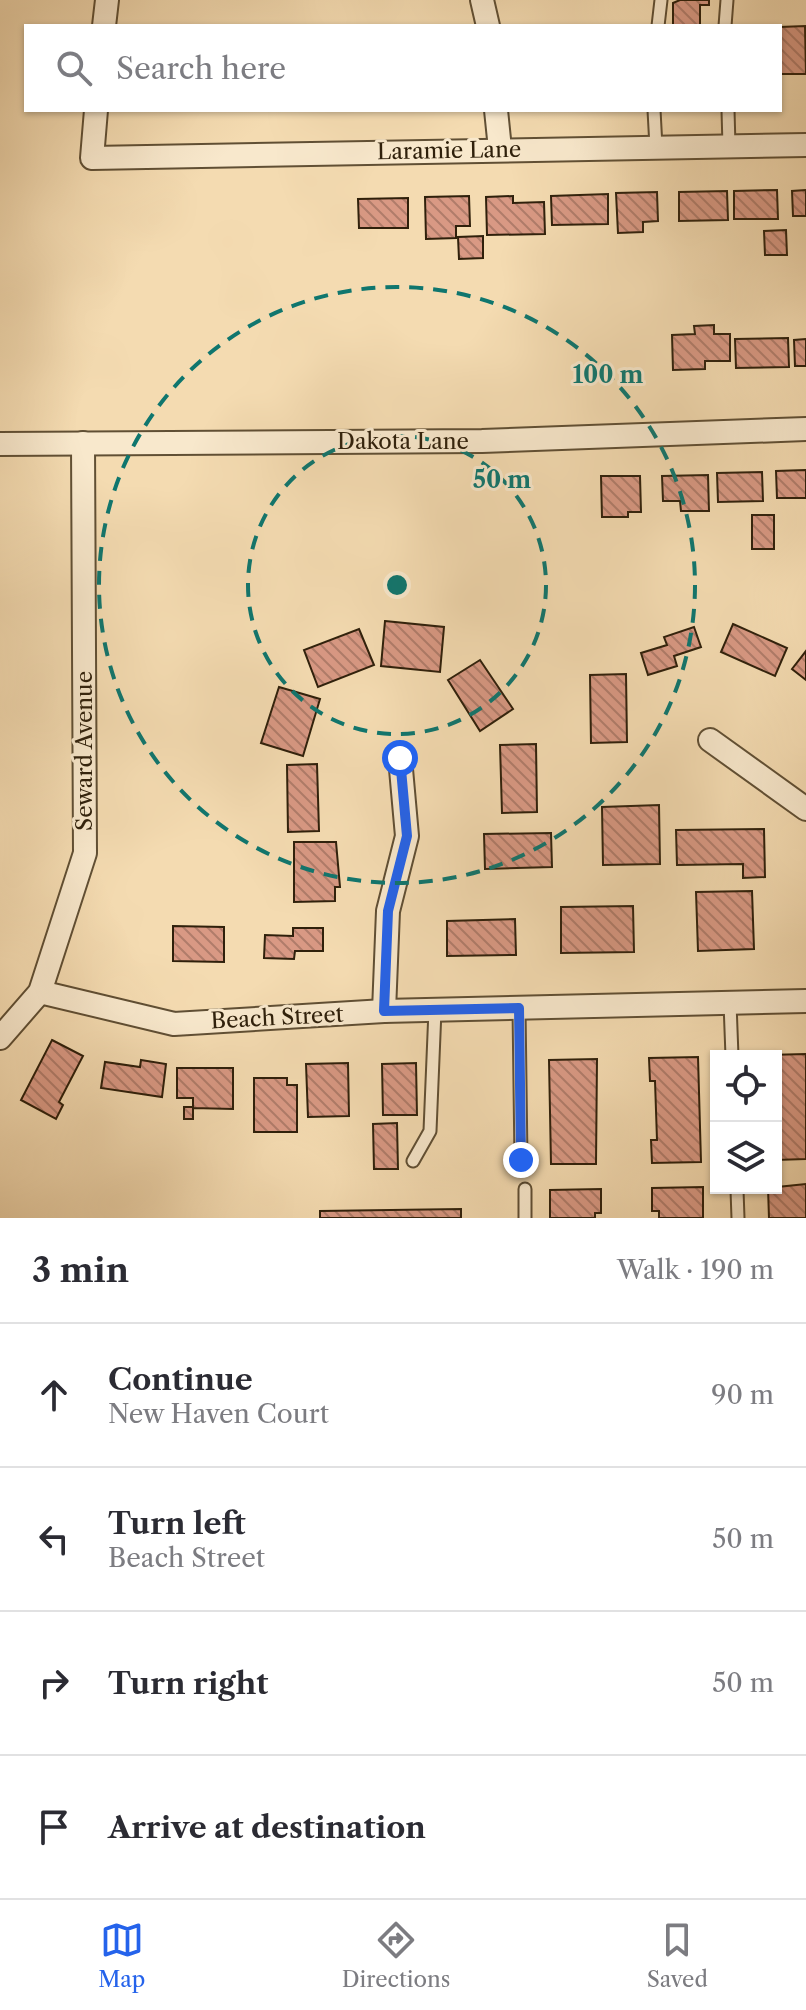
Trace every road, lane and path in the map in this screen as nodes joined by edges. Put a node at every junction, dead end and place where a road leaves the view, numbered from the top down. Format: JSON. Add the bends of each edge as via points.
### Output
{"nodes":[{"id":1,"x":107,"y":0,"type":"edge"},
{"id":2,"x":482,"y":0,"type":"edge"},
{"id":3,"x":661,"y":0,"type":"edge"},
{"id":4,"x":727,"y":0,"type":"edge"},
{"id":5,"x":104,"y":24,"type":"edge"},
{"id":6,"x":488,"y":24,"type":"edge"},
{"id":7,"x":658,"y":24,"type":"edge"},
{"id":8,"x":725,"y":24,"type":"edge"},
{"id":9,"x":96,"y":112,"type":"edge"},
{"id":10,"x":496,"y":112,"type":"edge"},
{"id":11,"x":654,"y":112,"type":"edge"},
{"id":12,"x":728,"y":112,"type":"edge"},
{"id":13,"x":806,"y":145,"type":"edge"},
{"id":14,"x":729,"y":146,"type":"junction"},
{"id":15,"x":656,"y":147,"type":"junction"},
{"id":16,"x":500,"y":149,"type":"junction"},
{"id":17,"x":806,"y":429,"type":"edge"},
{"id":18,"x":83,"y":443,"type":"junction"},
{"id":19,"x":0,"y":444,"type":"edge"},
{"id":20,"x":710,"y":740,"type":"dead end"},
{"id":21,"x":400,"y":758,"type":"dead end"},
{"id":22,"x":806,"y":809,"type":"edge"},
{"id":23,"x":40,"y":992,"type":"junction"},
{"id":24,"x":806,"y":1001,"type":"edge"},
{"id":25,"x":730,"y":1003,"type":"junction"},
{"id":26,"x":519,"y":1008,"type":"junction"},
{"id":27,"x":435,"y":1010,"type":"junction"},
{"id":28,"x":384,"y":1011,"type":"junction"},
{"id":29,"x":0,"y":1038,"type":"edge"},
{"id":30,"x":732,"y":1050,"type":"edge"},
{"id":31,"x":521,"y":1160,"type":"dead end"},
{"id":32,"x":413,"y":1161,"type":"dead end"},
{"id":33,"x":525,"y":1189,"type":"dead end"},
{"id":34,"x":737,"y":1194,"type":"edge"},
{"id":35,"x":525,"y":1218,"type":"edge"},
{"id":36,"x":738,"y":1218,"type":"edge"}],
"edges":[{"from":1,"to":5,"type":"street"},
{"from":2,"to":6,"type":"street"},
{"from":3,"to":7,"type":"lane"},
{"from":4,"to":8,"type":"lane"},
{"from":9,"to":16,"type":"street","name":"Laramie Lane","via":[[92,158]]},
{"from":10,"to":16,"type":"street"},
{"from":11,"to":15,"type":"lane"},
{"from":12,"to":14,"type":"lane"},
{"from":13,"to":14,"type":"street","name":"Laramie Lane"},
{"from":14,"to":15,"type":"street","name":"Laramie Lane"},
{"from":15,"to":16,"type":"street","name":"Laramie Lane"},
{"from":17,"to":18,"type":"street","name":"Dakota Lane","via":[[482,441]]},
{"from":18,"to":19,"type":"street","name":"Dakota Lane"},
{"from":18,"to":23,"type":"street","name":"Seward Avenue","via":[[85,853]]},
{"from":20,"to":22,"type":"street"},
{"from":21,"to":28,"type":"street","via":[[407,836],[388,911]]},
{"from":23,"to":28,"type":"street","name":"Beach Street","via":[[174,1024]]},
{"from":23,"to":29,"type":"street","name":"Seward Avenue"},
{"from":24,"to":25,"type":"street","name":"Beach Street"},
{"from":25,"to":26,"type":"street","name":"Beach Street"},
{"from":25,"to":30,"type":"lane"},
{"from":26,"to":27,"type":"street","name":"Beach Street"},
{"from":26,"to":31,"type":"lane"},
{"from":27,"to":28,"type":"street","name":"Beach Street"},
{"from":27,"to":32,"type":"lane","via":[[430,1131]]},
{"from":33,"to":35,"type":"lane"},
{"from":34,"to":36,"type":"lane"}]}
